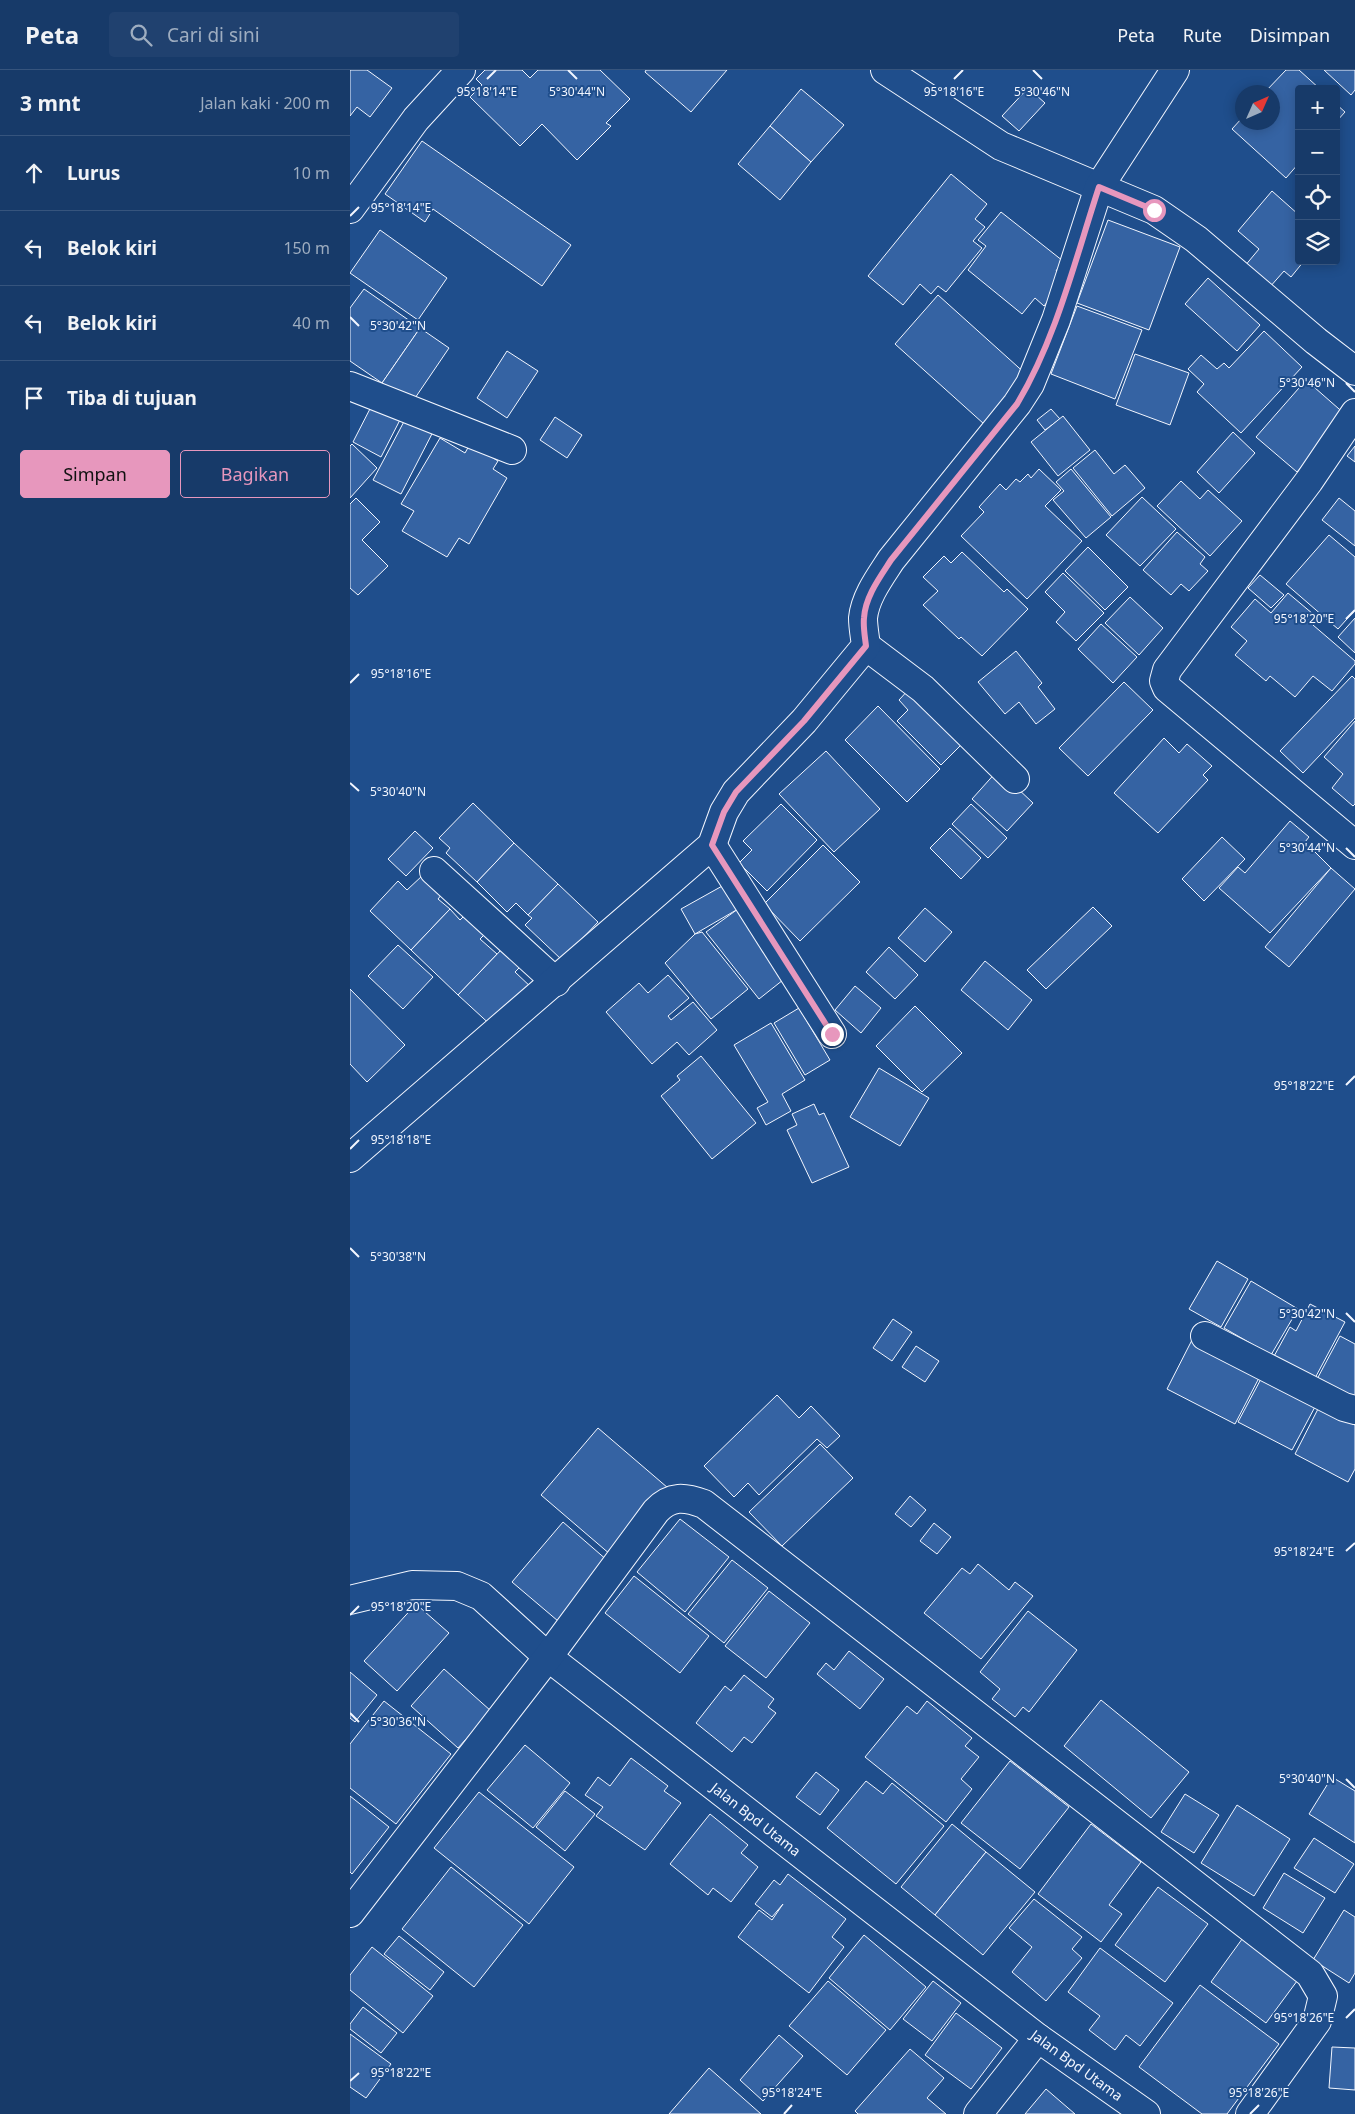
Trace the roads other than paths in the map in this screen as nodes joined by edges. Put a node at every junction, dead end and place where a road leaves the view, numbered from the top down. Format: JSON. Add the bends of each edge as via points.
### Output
{"nodes":[{"id":1,"x":461,"y":70,"type":"edge"},
{"id":2,"x":885,"y":70,"type":"edge"},
{"id":3,"x":1175,"y":70,"type":"edge"},
{"id":4,"x":1099,"y":187,"type":"junction"},
{"id":5,"x":350,"y":209,"type":"edge"},
{"id":6,"x":1355,"y":371,"type":"edge"},
{"id":7,"x":350,"y":386,"type":"edge"},
{"id":8,"x":1355,"y":413,"type":"edge"},
{"id":9,"x":512,"y":450,"type":"dead end"},
{"id":10,"x":866,"y":646,"type":"junction"},
{"id":11,"x":1014,"y":779,"type":"dead end"},
{"id":12,"x":712,"y":845,"type":"junction"},
{"id":13,"x":1355,"y":845,"type":"edge"},
{"id":14,"x":434,"y":871,"type":"dead end"},
{"id":15,"x":556,"y":982,"type":"junction"},
{"id":16,"x":832,"y":1034,"type":"dead end"},
{"id":17,"x":350,"y":1158,"type":"edge"},
{"id":18,"x":1206,"y":1336,"type":"dead end"},
{"id":19,"x":1355,"y":1410,"type":"edge"},
{"id":20,"x":350,"y":1600,"type":"edge"},
{"id":21,"x":548,"y":1658,"type":"junction"},
{"id":22,"x":350,"y":1913,"type":"edge"},
{"id":23,"x":1038,"y":2038,"type":"junction"},
{"id":24,"x":978,"y":2114,"type":"edge"},
{"id":25,"x":1146,"y":2114,"type":"edge"},
{"id":26,"x":1250,"y":2114,"type":"edge"}],
"edges":[{"from":1,"to":5,"type":"street","via":[[416,119]]},
{"from":2,"to":4,"type":"street","via":[[1001,146]]},
{"from":3,"to":4,"type":"street"},
{"from":4,"to":6,"type":"street","via":[[1154,210],[1196,239],[1316,342]]},
{"from":4,"to":10,"type":"street","via":[[1056,320],[1030,384],[883,572],[868,601],[864,618]]},
{"from":7,"to":9,"type":"street"},
{"from":8,"to":13,"type":"street","via":[[1309,481],[1167,670],[1164,681],[1167,688]]},
{"from":10,"to":11,"type":"street","via":[[924,690]]},
{"from":10,"to":12,"type":"street","via":[[804,721],[736,792],[724,812]]},
{"from":12,"to":15,"type":"street"},
{"from":12,"to":16,"type":"street"},
{"from":14,"to":15,"type":"street"},
{"from":15,"to":17,"type":"street"},
{"from":18,"to":19,"type":"street"},
{"from":20,"to":21,"type":"street","name":"Jalan Bpd Utama","via":[[412,1585],[457,1586],[481,1596]]},
{"from":21,"to":22,"type":"street"},
{"from":21,"to":23,"type":"street","name":"Jalan Bpd Utama"},
{"from":21,"to":26,"type":"street","via":[[663,1504],[674,1498],[687,1498],[704,1504],[1310,1974],[1323,1996],[1317,2021]]},
{"from":23,"to":24,"type":"street"},
{"from":23,"to":25,"type":"street","name":"Jalan Bpd Utama"}]}
